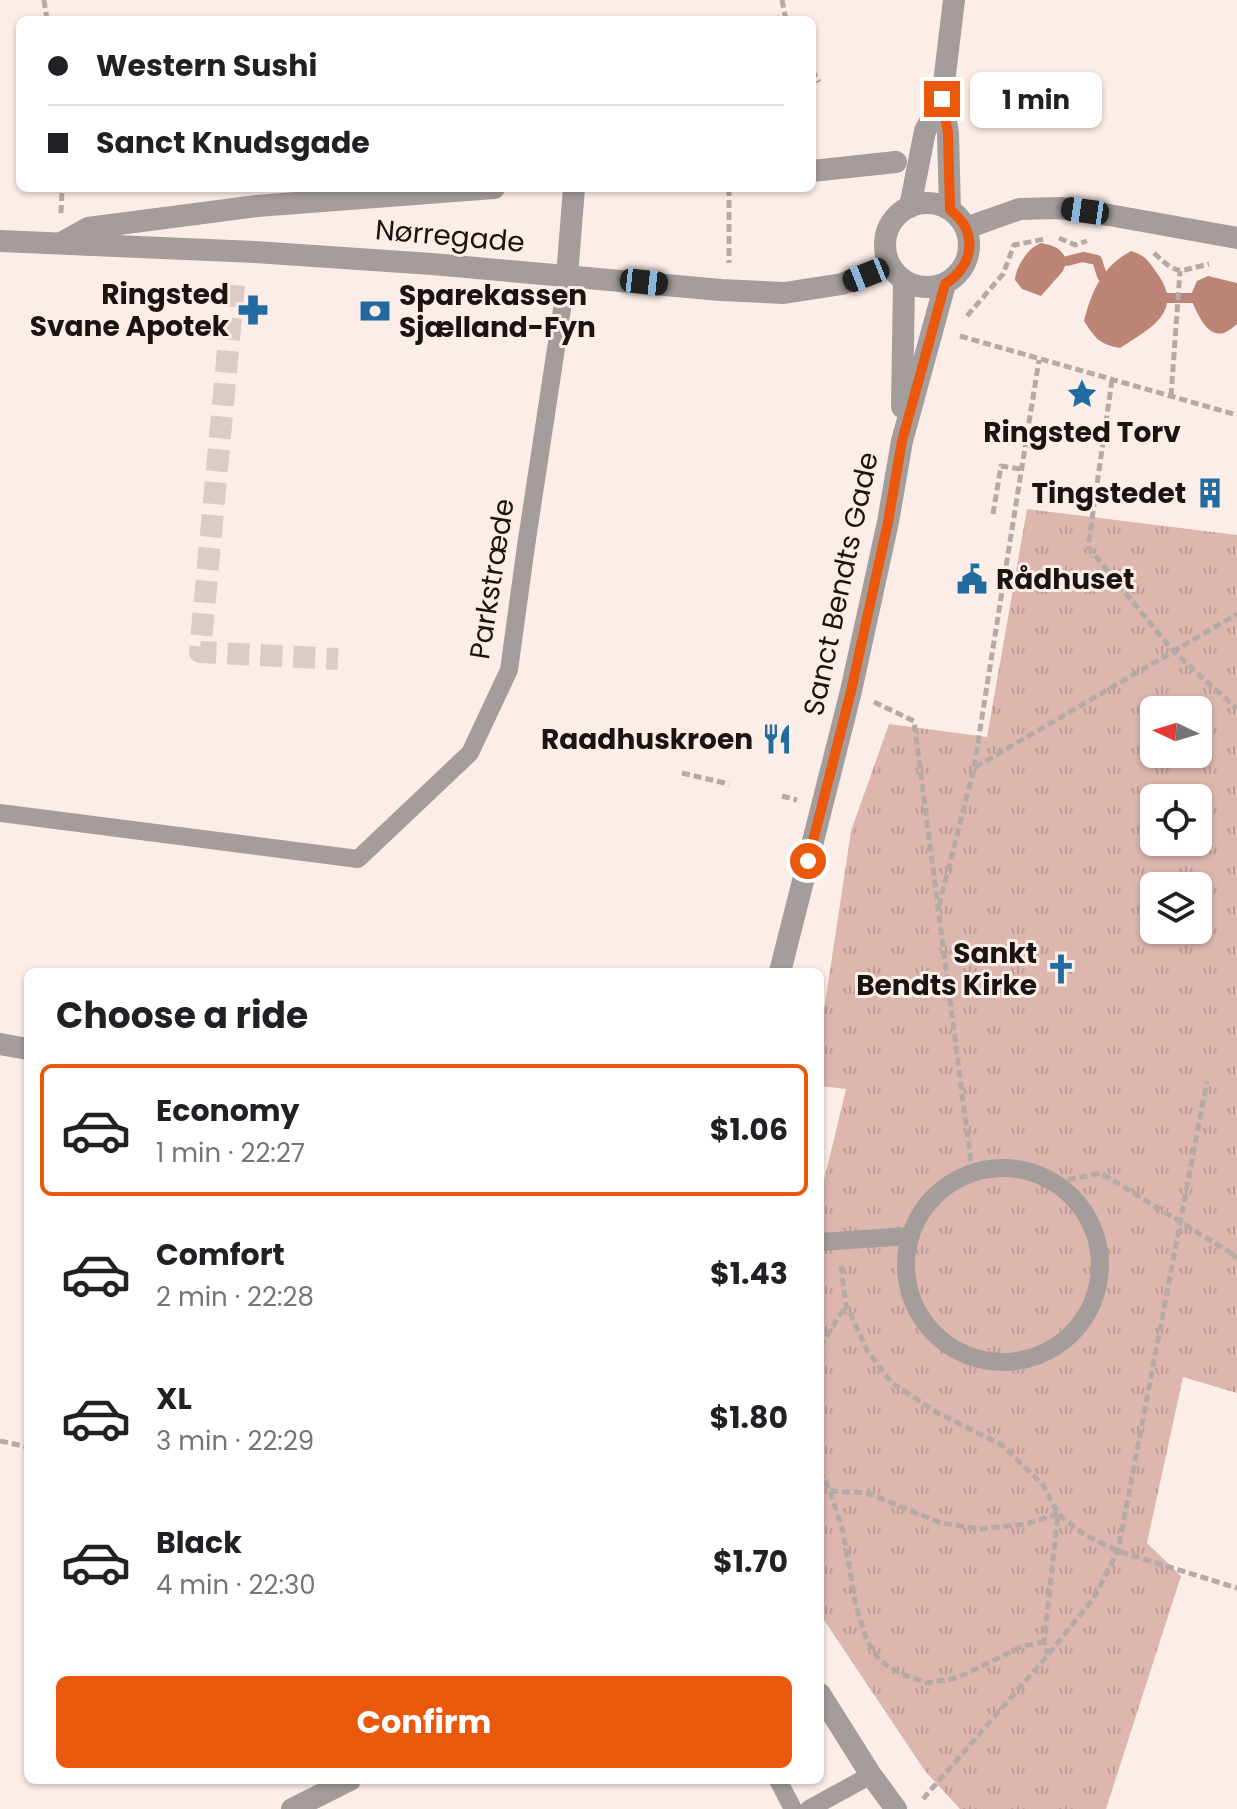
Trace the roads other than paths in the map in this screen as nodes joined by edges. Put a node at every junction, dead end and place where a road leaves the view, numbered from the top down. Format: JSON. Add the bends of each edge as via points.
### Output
{"nodes":[{"id":1,"x":954,"y":0,"type":"edge"},
{"id":2,"x":942,"y":99,"type":"junction"},
{"id":3,"x":896,"y":162,"type":"dead end"},
{"id":4,"x":816,"y":171,"type":"edge"},
{"id":5,"x":441,"y":192,"type":"edge"},
{"id":6,"x":574,"y":192,"type":"edge"},
{"id":7,"x":910,"y":207,"type":"junction"},
{"id":8,"x":950,"y":210,"type":"junction"},
{"id":9,"x":966,"y":228,"type":"junction"},
{"id":10,"x":1237,"y":238,"type":"edge"},
{"id":11,"x":0,"y":241,"type":"edge"},
{"id":12,"x":61,"y":243,"type":"junction"},
{"id":13,"x":897,"y":273,"type":"junction"},
{"id":14,"x":567,"y":276,"type":"junction"},
{"id":15,"x":945,"y":284,"type":"junction"},
{"id":16,"x":902,"y":441,"type":"junction"},
{"id":17,"x":0,"y":813,"type":"edge"},
{"id":18,"x":781,"y":968,"type":"edge"},
{"id":19,"x":0,"y":1044,"type":"edge"},
{"id":20,"x":24,"y":1048,"type":"edge"},
{"id":21,"x":909,"y":1236,"type":"junction"},
{"id":22,"x":829,"y":1242,"type":"edge"},
{"id":23,"x":824,"y":1700,"type":"edge"},
{"id":24,"x":871,"y":1775,"type":"junction"},
{"id":25,"x":342,"y":1784,"type":"edge"},
{"id":26,"x":780,"y":1784,"type":"edge"},
{"id":27,"x":292,"y":1809,"type":"edge"},
{"id":28,"x":793,"y":1809,"type":"edge"},
{"id":29,"x":809,"y":1809,"type":"edge"},
{"id":30,"x":896,"y":1809,"type":"edge"}],
"edges":[{"from":1,"to":2,"type":"street"},
{"from":2,"to":7,"type":"street","via":[[925,131]]},
{"from":2,"to":8,"type":"street"},
{"from":3,"to":4,"type":"street"},
{"from":5,"to":12,"type":"street","via":[[257,206],[88,228]]},
{"from":6,"to":14,"type":"street"},
{"from":7,"to":8,"type":"street","via":[[930,203]]},
{"from":7,"to":13,"type":"street","via":[[887,232],[886,254]]},
{"from":8,"to":9,"type":"street"},
{"from":9,"to":10,"type":"street","via":[[1020,209],[1060,208]]},
{"from":9,"to":15,"type":"street","via":[[969,254],[956,277]]},
{"from":11,"to":12,"type":"street","name":"Nørregade"},
{"from":12,"to":14,"type":"street","name":"Nørregade"},
{"from":13,"to":14,"type":"street","name":"Nørregade","via":[[784,293]]},
{"from":13,"to":15,"type":"street","via":[[917,286]]},
{"from":13,"to":16,"type":"street","name":"Sanct Bendts Gade"},
{"from":14,"to":17,"type":"lane","name":"Parkstræde","via":[[509,670],[470,753],[358,859]]},
{"from":15,"to":16,"type":"street","name":"Sanct Bendts Gade"},
{"from":16,"to":18,"type":"street","name":"Sanct Bendts Gade","via":[[851,691]]},
{"from":19,"to":20,"type":"street"},
{"from":21,"to":21,"type":"lane","via":[[905,1269],[912,1302],[930,1330],[956,1351],[987,1362],[1021,1361],[1052,1350],[1078,1328],[1095,1300],[1101,1267],[1096,1234],[1086,1214],[1056,1182],[1029,1170],[1000,1166],[972,1171],[944,1186],[923,1208]]},
{"from":21,"to":22,"type":"lane"},
{"from":23,"to":24,"type":"street"},
{"from":24,"to":29,"type":"lane"},
{"from":24,"to":30,"type":"street"},
{"from":25,"to":27,"type":"street"},
{"from":26,"to":28,"type":"lane"}]}
